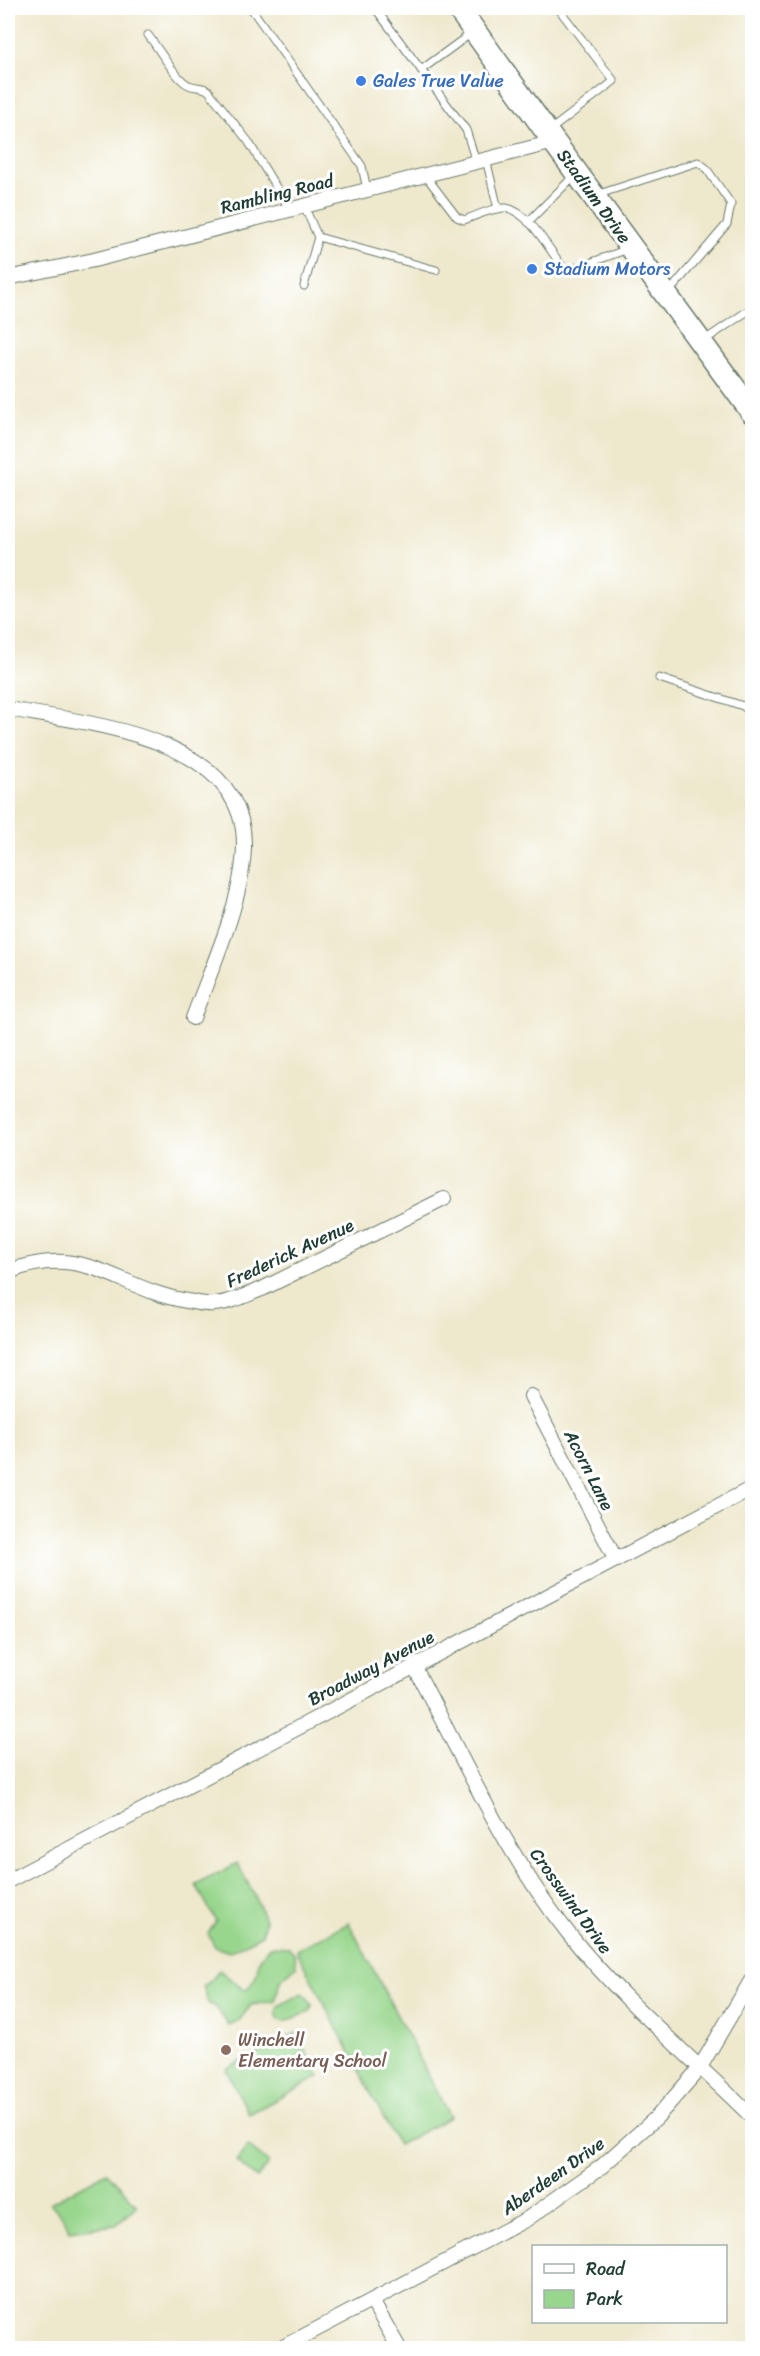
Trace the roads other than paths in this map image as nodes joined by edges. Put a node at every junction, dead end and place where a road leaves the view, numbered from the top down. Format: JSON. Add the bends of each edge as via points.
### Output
{"nodes":[{"id":1,"x":251,"y":8,"type":"edge"},
{"id":2,"x":375,"y":8,"type":"edge"},
{"id":3,"x":458,"y":8,"type":"edge"},
{"id":4,"x":558,"y":8,"type":"edge"},
{"id":5,"x":475,"y":30,"type":"junction"},
{"id":6,"x":148,"y":35,"type":"dead end"},
{"id":7,"x":422,"y":70,"type":"junction"},
{"id":8,"x":550,"y":137,"type":"junction"},
{"id":9,"x":481,"y":161,"type":"junction"},
{"id":10,"x":577,"y":174,"type":"junction"},
{"id":11,"x":425,"y":175,"type":"junction"},
{"id":12,"x":367,"y":190,"type":"junction"},
{"id":13,"x":594,"y":196,"type":"junction"},
{"id":14,"x":297,"y":208,"type":"junction"},
{"id":15,"x":498,"y":209,"type":"junction"},
{"id":16,"x":528,"y":222,"type":"junction"},
{"id":17,"x":318,"y":237,"type":"junction"},
{"id":18,"x":632,"y":248,"type":"junction"},
{"id":19,"x":436,"y":270,"type":"dead end"},
{"id":20,"x":8,"y":278,"type":"edge"},
{"id":21,"x":304,"y":286,"type":"dead end"},
{"id":22,"x":667,"y":295,"type":"junction"},
{"id":23,"x":753,"y":308,"type":"edge"},
{"id":24,"x":702,"y":343,"type":"junction"},
{"id":25,"x":753,"y":412,"type":"edge"},
{"id":26,"x":659,"y":678,"type":"dead end"},
{"id":27,"x":753,"y":702,"type":"edge"},
{"id":28,"x":743,"y":706,"type":"junction"},
{"id":29,"x":8,"y":709,"type":"edge"},
{"id":30,"x":753,"y":714,"type":"edge"},
{"id":31,"x":193,"y":1018,"type":"dead end"},
{"id":32,"x":444,"y":1199,"type":"dead end"},
{"id":33,"x":8,"y":1272,"type":"edge"},
{"id":34,"x":531,"y":1396,"type":"dead end"},
{"id":35,"x":753,"y":1488,"type":"edge"},
{"id":36,"x":616,"y":1560,"type":"junction"},
{"id":37,"x":414,"y":1666,"type":"junction"},
{"id":38,"x":8,"y":1881,"type":"edge"},
{"id":39,"x":753,"y":1979,"type":"edge"},
{"id":40,"x":699,"y":2069,"type":"junction"},
{"id":41,"x":753,"y":2117,"type":"edge"},
{"id":42,"x":372,"y":2301,"type":"junction"},
{"id":43,"x":281,"y":2349,"type":"edge"},
{"id":44,"x":399,"y":2349,"type":"edge"}],
"edges":[{"from":1,"to":12,"type":"lane","via":[[362,166]]},
{"from":2,"to":7,"type":"lane"},
{"from":3,"to":5,"type":"main road","name":"Stadium Drive"},
{"from":4,"to":8,"type":"lane","via":[[614,81]]},
{"from":5,"to":7,"type":"lane"},
{"from":5,"to":8,"type":"main road","name":"Stadium Drive"},
{"from":6,"to":14,"type":"lane","via":[[180,78],[189,86],[208,90]]},
{"from":7,"to":9,"type":"lane","via":[[466,130]]},
{"from":8,"to":9,"type":"street","name":"Rambling Road"},
{"from":8,"to":10,"type":"main road","name":"Stadium Drive"},
{"from":9,"to":11,"type":"street","name":"Rambling Road"},
{"from":9,"to":15,"type":"lane"},
{"from":10,"to":13,"type":"main road","name":"Stadium Drive"},
{"from":10,"to":16,"type":"lane"},
{"from":11,"to":12,"type":"street","name":"Rambling Road"},
{"from":11,"to":15,"type":"lane","via":[[464,220]]},
{"from":12,"to":14,"type":"street","name":"Rambling Road"},
{"from":13,"to":18,"type":"main road","name":"Stadium Drive"},
{"from":13,"to":22,"type":"lane","via":[[698,162],[706,168],[731,204],[727,224]]},
{"from":14,"to":17,"type":"lane"},
{"from":14,"to":20,"type":"street","name":"Rambling Road"},
{"from":15,"to":16,"type":"lane","via":[[519,213]]},
{"from":16,"to":18,"type":"lane","via":[[567,269]]},
{"from":17,"to":19,"type":"lane"},
{"from":17,"to":21,"type":"lane"},
{"from":18,"to":22,"type":"main road","name":"Stadium Drive"},
{"from":22,"to":24,"type":"main road","name":"Stadium Drive"},
{"from":23,"to":24,"type":"lane"},
{"from":24,"to":25,"type":"main road","name":"Stadium Drive"},
{"from":26,"to":28,"type":"lane"},
{"from":27,"to":28,"type":"lane"},
{"from":28,"to":30,"type":"lane"},
{"from":29,"to":31,"type":"street","via":[[136,733],[184,756],[226,788],[243,830],[243,862],[232,914]]},
{"from":32,"to":33,"type":"street","name":"Frederick Avenue","via":[[262,1289],[212,1305],[172,1298],[97,1268],[66,1261],[46,1260]]},
{"from":34,"to":36,"type":"street","name":"Acorn Lane"},
{"from":35,"to":36,"type":"street","name":"Broadway Avenue"},
{"from":36,"to":37,"type":"street","name":"Broadway Avenue"},
{"from":37,"to":38,"type":"street","name":"Broadway Avenue"},
{"from":37,"to":40,"type":"street","name":"Crosswind Drive","via":[[499,1826],[561,1924],[625,1998]]},
{"from":39,"to":40,"type":"street","name":"Aberdeen Drive"},
{"from":40,"to":41,"type":"street","name":"Crosswind Drive"},
{"from":40,"to":42,"type":"street","name":"Aberdeen Drive","via":[[630,2142],[549,2205]]},
{"from":42,"to":43,"type":"street","name":"Aberdeen Drive"},
{"from":42,"to":44,"type":"street"}]}
